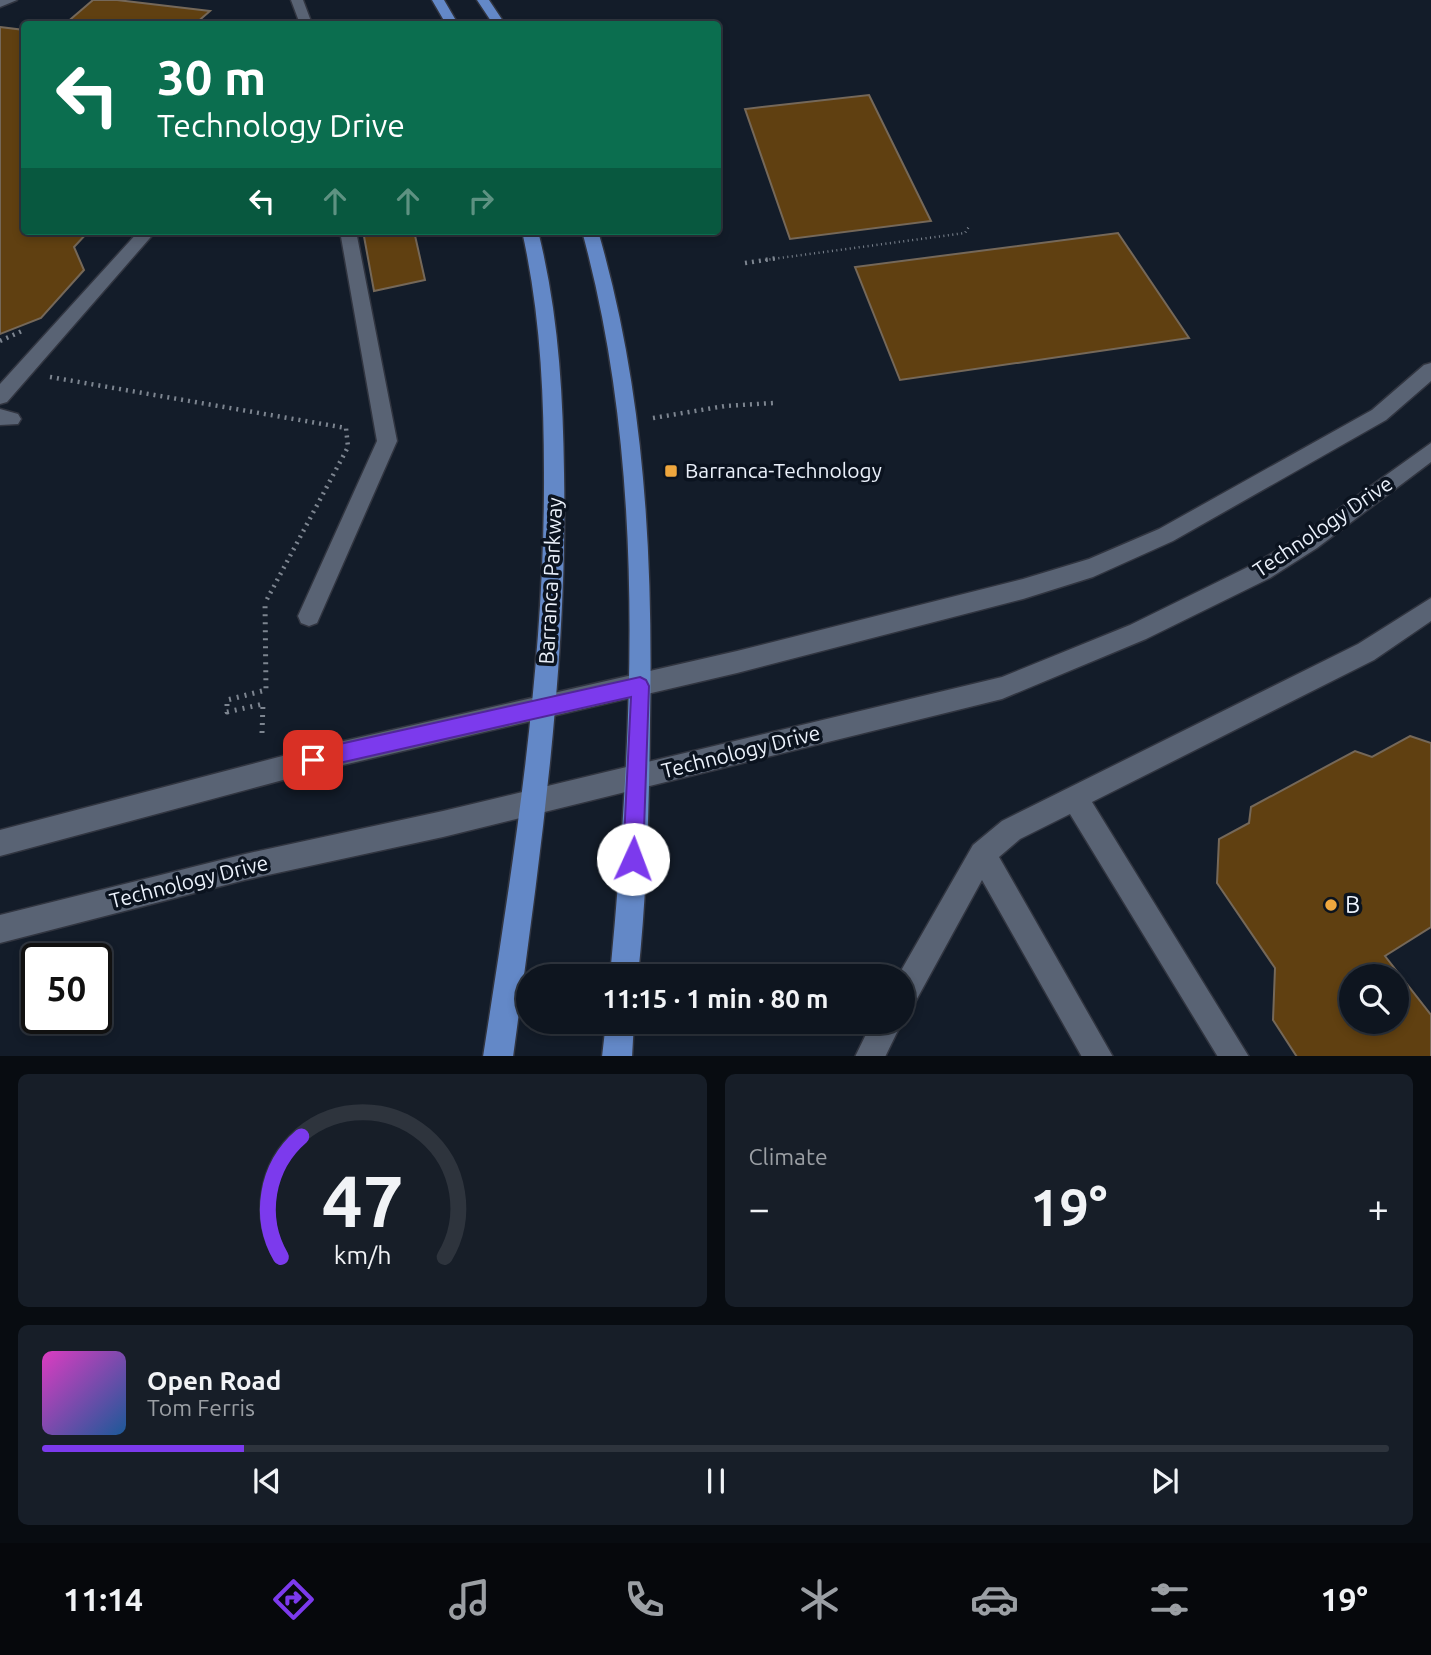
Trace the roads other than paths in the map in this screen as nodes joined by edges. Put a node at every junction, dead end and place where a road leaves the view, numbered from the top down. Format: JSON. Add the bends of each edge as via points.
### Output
{"nodes":[{"id":1,"x":11,"y":0,"type":"edge"},
{"id":2,"x":297,"y":0,"type":"edge"},
{"id":3,"x":438,"y":0,"type":"edge"},
{"id":4,"x":483,"y":0,"type":"edge"},
{"id":5,"x":0,"y":4,"type":"edge"},
{"id":6,"x":305,"y":21,"type":"edge"},
{"id":7,"x":450,"y":21,"type":"edge"},
{"id":8,"x":497,"y":21,"type":"edge"},
{"id":9,"x":144,"y":235,"type":"edge"},
{"id":10,"x":349,"y":235,"type":"edge"},
{"id":11,"x":531,"y":235,"type":"edge"},
{"id":12,"x":591,"y":235,"type":"edge"},
{"id":13,"x":1431,"y":370,"type":"edge"},
{"id":14,"x":0,"y":397,"type":"edge"},
{"id":15,"x":1431,"y":451,"type":"edge"},
{"id":16,"x":1431,"y":608,"type":"edge"},
{"id":17,"x":309,"y":617,"type":"dead end"},
{"id":18,"x":640,"y":686,"type":"junction"},
{"id":19,"x":543,"y":707,"type":"junction"},
{"id":20,"x":637,"y":777,"type":"junction"},
{"id":21,"x":1075,"y":798,"type":"junction"},
{"id":22,"x":534,"y":802,"type":"junction"},
{"id":23,"x":0,"y":844,"type":"edge"},
{"id":24,"x":982,"y":854,"type":"junction"},
{"id":25,"x":0,"y":929,"type":"edge"},
{"id":26,"x":625,"y":964,"type":"edge"},
{"id":27,"x":915,"y":974,"type":"edge"},
{"id":28,"x":619,"y":1034,"type":"edge"},
{"id":29,"x":881,"y":1034,"type":"edge"},
{"id":30,"x":498,"y":1056,"type":"edge"},
{"id":31,"x":617,"y":1056,"type":"edge"},
{"id":32,"x":869,"y":1056,"type":"edge"},
{"id":33,"x":1100,"y":1056,"type":"edge"},
{"id":34,"x":1235,"y":1056,"type":"edge"}],
"edges":[{"from":1,"to":5,"type":"street"},
{"from":2,"to":6,"type":"street"},
{"from":3,"to":7,"type":"main road"},
{"from":4,"to":8,"type":"main road"},
{"from":9,"to":14,"type":"street"},
{"from":10,"to":17,"type":"street","via":[[387,441]]},
{"from":11,"to":19,"type":"main road","name":"Barranca Parkway","via":[[551,370],[556,522]]},
{"from":12,"to":18,"type":"main road","via":[[615,318],[632,421],[639,525]]},
{"from":13,"to":18,"type":"street","via":[[1379,415],[1166,535],[1093,567]]},
{"from":15,"to":20,"type":"street","name":"Technology Drive","via":[[1309,542],[1262,571],[1126,637],[1002,688]]},
{"from":16,"to":21,"type":"street","via":[[1366,652]]},
{"from":18,"to":19,"type":"street"},
{"from":18,"to":20,"type":"main road"},
{"from":19,"to":22,"type":"main road","name":"Barranca Parkway"},
{"from":19,"to":23,"type":"street","via":[[313,760]]},
{"from":20,"to":22,"type":"street","name":"Technology Drive"},
{"from":20,"to":26,"type":"main road"},
{"from":21,"to":24,"type":"street","via":[[1011,830]]},
{"from":21,"to":34,"type":"street"},
{"from":22,"to":25,"type":"street","name":"Technology Drive","via":[[245,867]]},
{"from":22,"to":30,"type":"main road","name":"Barranca Parkway"},
{"from":24,"to":27,"type":"street"},
{"from":24,"to":33,"type":"street"},
{"from":28,"to":31,"type":"main road"},
{"from":29,"to":32,"type":"street"}]}
